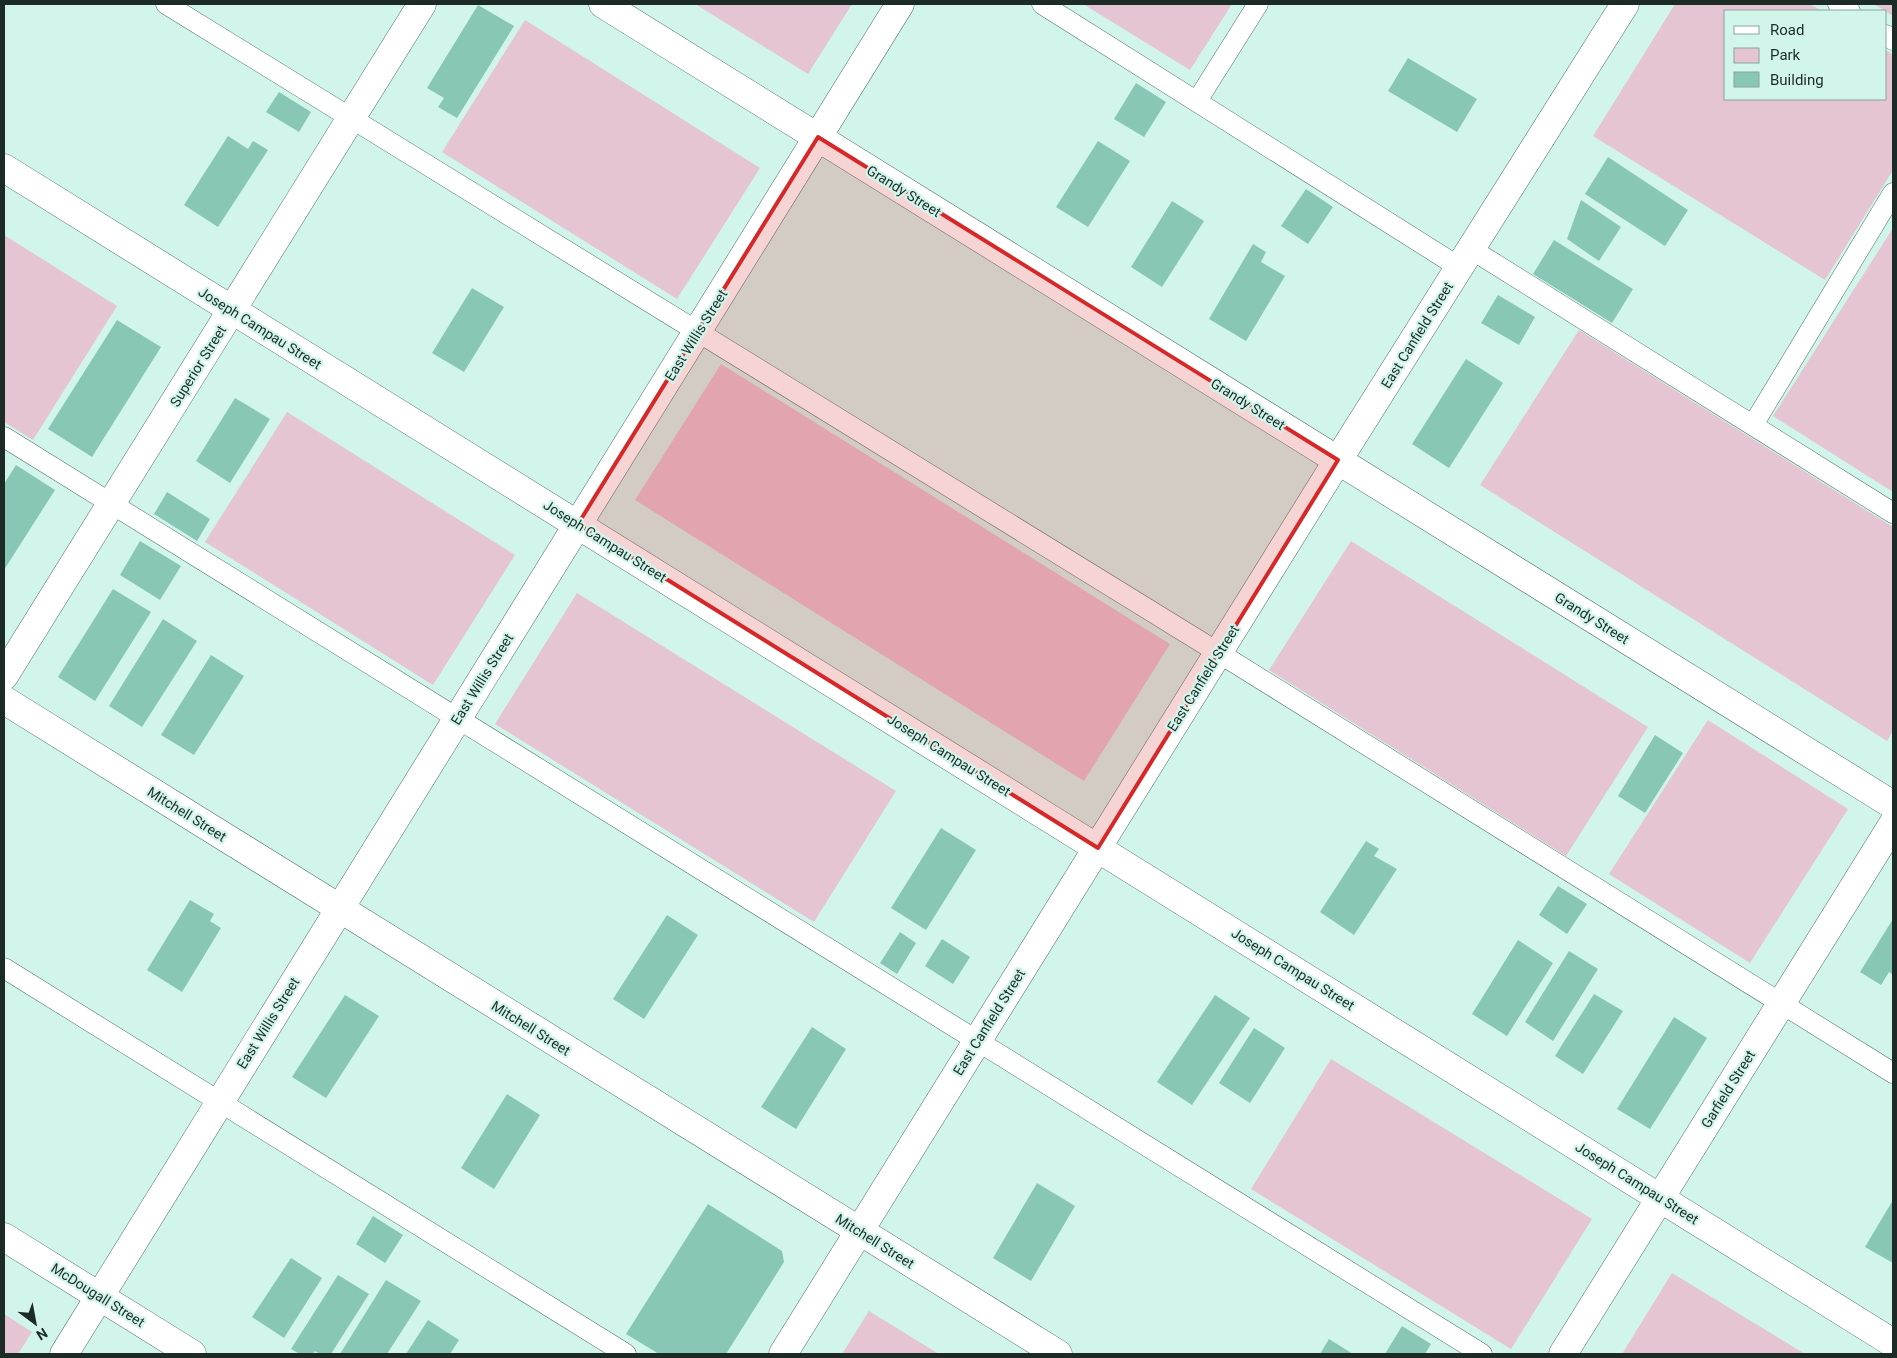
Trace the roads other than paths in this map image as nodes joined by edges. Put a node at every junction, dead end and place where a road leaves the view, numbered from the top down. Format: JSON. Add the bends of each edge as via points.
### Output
{"nodes":[{"id":1,"x":166,"y":4,"type":"edge"},
{"id":2,"x":422,"y":4,"type":"edge"},
{"id":3,"x":603,"y":4,"type":"edge"},
{"id":4,"x":900,"y":4,"type":"edge"},
{"id":5,"x":1042,"y":4,"type":"edge"},
{"id":6,"x":1258,"y":4,"type":"edge"},
{"id":7,"x":1625,"y":4,"type":"edge"},
{"id":8,"x":1197,"y":101,"type":"junction"},
{"id":9,"x":352,"y":117,"type":"junction"},
{"id":10,"x":818,"y":137,"type":"junction"},
{"id":11,"x":4,"y":168,"type":"edge"},
{"id":12,"x":1893,"y":193,"type":"edge"},
{"id":13,"x":1465,"y":258,"type":"junction"},
{"id":14,"x":232,"y":311,"type":"junction"},
{"id":15,"x":698,"y":330,"type":"junction"},
{"id":16,"x":1753,"y":425,"type":"junction"},
{"id":17,"x":4,"y":437,"type":"edge"},
{"id":18,"x":1338,"y":460,"type":"junction"},
{"id":19,"x":112,"y":504,"type":"junction"},
{"id":20,"x":1893,"y":513,"type":"edge"},
{"id":21,"x":578,"y":524,"type":"junction"},
{"id":22,"x":1219,"y":652,"type":"junction"},
{"id":23,"x":4,"y":676,"type":"edge"},
{"id":24,"x":4,"y":700,"type":"edge"},
{"id":25,"x":458,"y":718,"type":"junction"},
{"id":26,"x":1893,"y":804,"type":"edge"},
{"id":27,"x":1893,"y":824,"type":"edge"},
{"id":28,"x":1098,"y":848,"type":"junction"},
{"id":29,"x":339,"y":909,"type":"junction"},
{"id":30,"x":4,"y":968,"type":"edge"},
{"id":31,"x":1782,"y":1003,"type":"junction"},
{"id":32,"x":978,"y":1041,"type":"junction"},
{"id":33,"x":1893,"y":1073,"type":"edge"},
{"id":34,"x":219,"y":1102,"type":"junction"},
{"id":35,"x":1661,"y":1198,"type":"junction"},
{"id":36,"x":859,"y":1231,"type":"junction"},
{"id":37,"x":4,"y":1237,"type":"edge"},
{"id":38,"x":101,"y":1297,"type":"junction"},
{"id":39,"x":1893,"y":1342,"type":"edge"},
{"id":40,"x":64,"y":1354,"type":"edge"},
{"id":41,"x":192,"y":1354,"type":"edge"},
{"id":42,"x":626,"y":1354,"type":"edge"},
{"id":43,"x":782,"y":1354,"type":"edge"},
{"id":44,"x":1058,"y":1354,"type":"edge"},
{"id":45,"x":1482,"y":1354,"type":"edge"},
{"id":46,"x":1563,"y":1354,"type":"edge"}],
"edges":[{"from":1,"to":9,"type":"lane"},
{"from":2,"to":9,"type":"street","name":"Superior Street"},
{"from":3,"to":10,"type":"street","name":"Grandy Street"},
{"from":4,"to":10,"type":"street","name":"East Willis Street"},
{"from":5,"to":8,"type":"lane"},
{"from":6,"to":8,"type":"lane"},
{"from":7,"to":13,"type":"street","name":"East Canfield Street"},
{"from":8,"to":13,"type":"lane"},
{"from":9,"to":14,"type":"street","name":"Superior Street"},
{"from":9,"to":15,"type":"lane"},
{"from":10,"to":15,"type":"street","name":"East Willis Street"},
{"from":10,"to":18,"type":"street","name":"Grandy Street"},
{"from":11,"to":14,"type":"street","name":"Joseph Campau Street"},
{"from":12,"to":16,"type":"lane"},
{"from":13,"to":16,"type":"lane"},
{"from":13,"to":18,"type":"street","name":"East Canfield Street"},
{"from":14,"to":19,"type":"street","name":"Superior Street"},
{"from":14,"to":21,"type":"street","name":"Joseph Campau Street"},
{"from":15,"to":21,"type":"street","name":"East Willis Street"},
{"from":15,"to":22,"type":"lane"},
{"from":16,"to":20,"type":"lane"},
{"from":17,"to":19,"type":"lane"},
{"from":18,"to":22,"type":"street","name":"East Canfield Street"},
{"from":18,"to":26,"type":"street","name":"Grandy Street"},
{"from":19,"to":23,"type":"street","name":"Superior Street"},
{"from":19,"to":25,"type":"lane"},
{"from":21,"to":25,"type":"street","name":"East Willis Street"},
{"from":21,"to":28,"type":"street","name":"Joseph Campau Street"},
{"from":22,"to":28,"type":"street","name":"East Canfield Street"},
{"from":22,"to":31,"type":"lane"},
{"from":24,"to":29,"type":"street","name":"Mitchell Street"},
{"from":25,"to":29,"type":"street","name":"East Willis Street"},
{"from":25,"to":32,"type":"lane"},
{"from":27,"to":31,"type":"street","name":"Garfield Street"},
{"from":28,"to":32,"type":"street","name":"East Canfield Street"},
{"from":28,"to":35,"type":"street","name":"Joseph Campau Street"},
{"from":29,"to":34,"type":"street","name":"East Willis Street"},
{"from":29,"to":36,"type":"street","name":"Mitchell Street"},
{"from":30,"to":34,"type":"lane"},
{"from":31,"to":33,"type":"lane"},
{"from":31,"to":35,"type":"street","name":"Garfield Street"},
{"from":32,"to":36,"type":"street","name":"East Canfield Street"},
{"from":32,"to":45,"type":"lane"},
{"from":34,"to":38,"type":"street","name":"East Willis Street"},
{"from":34,"to":42,"type":"lane"},
{"from":35,"to":39,"type":"street","name":"Joseph Campau Street"},
{"from":35,"to":46,"type":"street","name":"Garfield Street"},
{"from":36,"to":43,"type":"street","name":"East Canfield Street"},
{"from":36,"to":44,"type":"street","name":"Mitchell Street"},
{"from":37,"to":38,"type":"street","name":"McDougall Street"},
{"from":38,"to":40,"type":"street","name":"East Willis Street"},
{"from":38,"to":41,"type":"street","name":"McDougall Street"}]}
